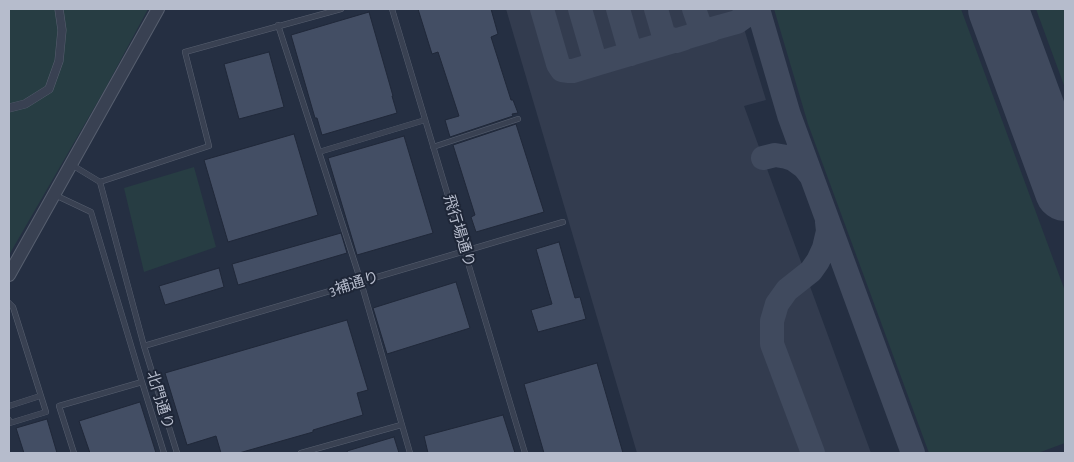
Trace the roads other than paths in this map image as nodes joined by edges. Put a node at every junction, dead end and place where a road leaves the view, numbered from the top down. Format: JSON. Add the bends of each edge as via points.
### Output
{"nodes":[{"id":1,"x":59,"y":9,"type":"edge"},
{"id":2,"x":158,"y":9,"type":"edge"},
{"id":3,"x":341,"y":9,"type":"edge"},
{"id":4,"x":392,"y":9,"type":"edge"},
{"id":5,"x":278,"y":25,"type":"junction"},
{"id":6,"x":9,"y":108,"type":"edge"},
{"id":7,"x":518,"y":118,"type":"dead end"},
{"id":8,"x":425,"y":120,"type":"junction"},
{"id":9,"x":433,"y":147,"type":"junction"},
{"id":10,"x":319,"y":152,"type":"junction"},
{"id":11,"x":71,"y":165,"type":"junction"},
{"id":12,"x":100,"y":182,"type":"junction"},
{"id":13,"x":55,"y":195,"type":"junction"},
{"id":14,"x":563,"y":222,"type":"dead end"},
{"id":15,"x":465,"y":251,"type":"junction"},
{"id":16,"x":9,"y":275,"type":"edge"},
{"id":17,"x":361,"y":282,"type":"junction"},
{"id":18,"x":9,"y":303,"type":"edge"},
{"id":19,"x":144,"y":346,"type":"junction"},
{"id":20,"x":142,"y":382,"type":"junction"},
{"id":21,"x":40,"y":396,"type":"junction"},
{"id":22,"x":9,"y":406,"type":"edge"},
{"id":23,"x":9,"y":420,"type":"edge"},
{"id":24,"x":401,"y":425,"type":"junction"},
{"id":25,"x":74,"y":453,"type":"edge"},
{"id":26,"x":164,"y":453,"type":"edge"},
{"id":27,"x":176,"y":453,"type":"edge"},
{"id":28,"x":301,"y":453,"type":"edge"},
{"id":29,"x":410,"y":453,"type":"edge"},
{"id":30,"x":525,"y":453,"type":"edge"}],
"edges":[{"from":1,"to":6,"type":"street","via":[[62,30],[59,61],[49,89],[25,104]]},
{"from":2,"to":11,"type":"street"},
{"from":3,"to":5,"type":"lane"},
{"from":4,"to":8,"type":"lane","name":"飛行場通り"},
{"from":5,"to":10,"type":"lane"},
{"from":5,"to":12,"type":"lane","via":[[185,52],[210,146]]},
{"from":7,"to":9,"type":"lane"},
{"from":8,"to":9,"type":"lane","name":"飛行場通り"},
{"from":8,"to":10,"type":"lane"},
{"from":9,"to":15,"type":"lane","name":"飛行場通り"},
{"from":10,"to":17,"type":"lane"},
{"from":11,"to":12,"type":"lane"},
{"from":11,"to":13,"type":"street"},
{"from":12,"to":19,"type":"lane","name":"北門通り"},
{"from":13,"to":16,"type":"street"},
{"from":13,"to":20,"type":"lane","via":[[91,212]]},
{"from":14,"to":15,"type":"lane","name":"3補通り"},
{"from":15,"to":17,"type":"lane","name":"3補通り"},
{"from":15,"to":30,"type":"lane","name":"飛行場通り"},
{"from":17,"to":19,"type":"lane","name":"3補通り"},
{"from":17,"to":24,"type":"lane"},
{"from":18,"to":21,"type":"lane","via":[[13,307]]},
{"from":19,"to":27,"type":"lane","name":"北門通り"},
{"from":20,"to":25,"type":"lane","via":[[59,406]]},
{"from":20,"to":26,"type":"lane"},
{"from":21,"to":22,"type":"lane"},
{"from":21,"to":23,"type":"lane","via":[[46,412],[10,423]]},
{"from":24,"to":28,"type":"lane"},
{"from":24,"to":29,"type":"lane"}]}
